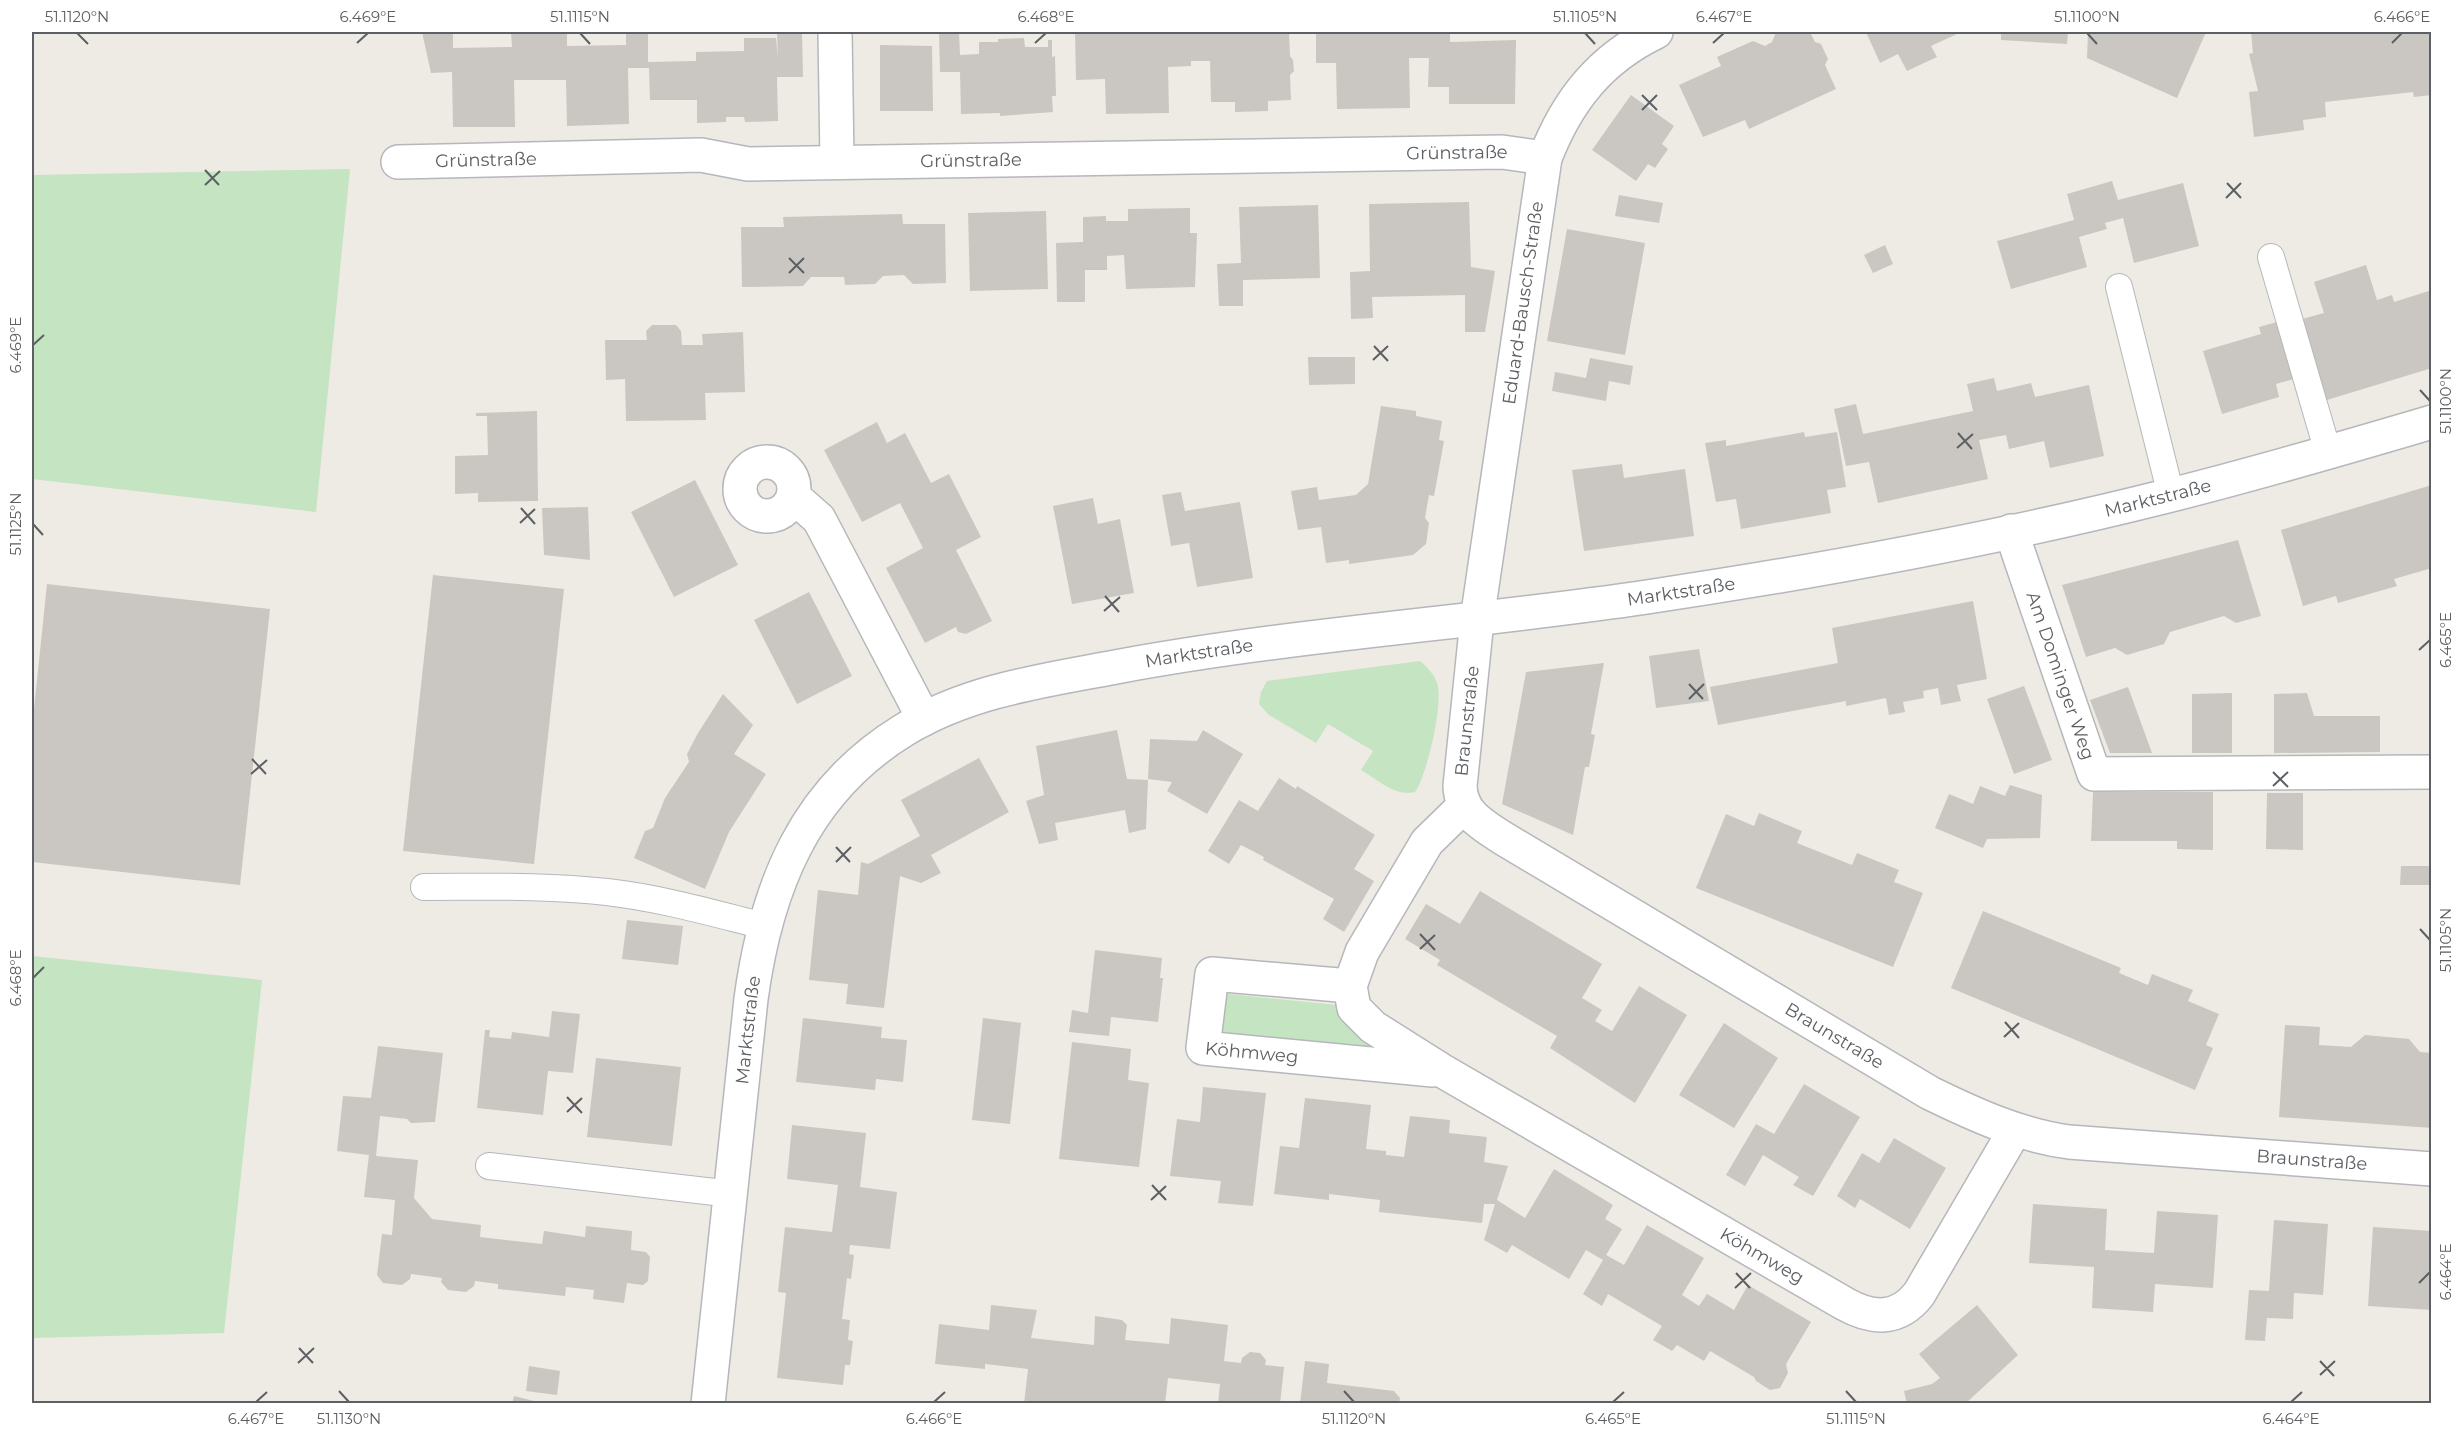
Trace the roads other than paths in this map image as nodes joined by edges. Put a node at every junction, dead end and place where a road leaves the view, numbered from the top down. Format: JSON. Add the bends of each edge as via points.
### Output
{"nodes":[{"id":1,"x":835,"y":32,"type":"edge"},
{"id":2,"x":1656,"y":32,"type":"edge"},
{"id":3,"x":1545,"y":159,"type":"junction"},
{"id":4,"x":837,"y":161,"type":"junction"},
{"id":5,"x":398,"y":162,"type":"dead end"},
{"id":6,"x":2271,"y":256,"type":"dead end"},
{"id":7,"x":2119,"y":287,"type":"dead end"},
{"id":8,"x":2432,"y":422,"type":"edge"},
{"id":9,"x":2328,"y":452,"type":"junction"},
{"id":10,"x":2171,"y":495,"type":"junction"},
{"id":11,"x":794,"y":497,"type":"dead end"},
{"id":12,"x":2011,"y":531,"type":"junction"},
{"id":13,"x":1477,"y":620,"type":"junction"},
{"id":14,"x":924,"y":719,"type":"junction"},
{"id":15,"x":2432,"y":772,"type":"edge"},
{"id":16,"x":1464,"y":806,"type":"junction"},
{"id":17,"x":424,"y":887,"type":"dead end"},
{"id":18,"x":764,"y":926,"type":"junction"},
{"id":19,"x":1350,"y":986,"type":"junction"},
{"id":20,"x":1441,"y":1070,"type":"junction"},
{"id":21,"x":2015,"y":1130,"type":"junction"},
{"id":22,"x":489,"y":1166,"type":"dead end"},
{"id":23,"x":2432,"y":1169,"type":"edge"},
{"id":24,"x":732,"y":1194,"type":"junction"},
{"id":25,"x":708,"y":1404,"type":"edge"}],
"edges":[{"from":1,"to":4,"type":"street"},
{"from":2,"to":3,"type":"street","name":"Eduard-Bausch-Straße","via":[[1622,51],[1585,84],[1563,117]]},
{"from":3,"to":4,"type":"street","name":"Grünstraße","via":[[1502,152]]},
{"from":3,"to":13,"type":"street","name":"Eduard-Bausch-Straße"},
{"from":4,"to":5,"type":"street","name":"Grünstraße","via":[[748,164],[701,155]]},
{"from":6,"to":9,"type":"lane"},
{"from":7,"to":10,"type":"lane"},
{"from":8,"to":9,"type":"street","name":"Marktstraße"},
{"from":9,"to":10,"type":"street","name":"Marktstraße"},
{"from":10,"to":12,"type":"street","name":"Marktstraße"},
{"from":11,"to":14,"type":"street","via":[[819,519]]},
{"from":12,"to":13,"type":"street","name":"Marktstraße","via":[[1762,579]]},
{"from":12,"to":15,"type":"street","name":"Am Dominger Weg","via":[[2094,774]]},
{"from":13,"to":14,"type":"street","name":"Marktstraße","via":[[1311,636],[1191,654],[1036,682],[977,697]]},
{"from":13,"to":16,"type":"street","name":"Braunstraße","via":[[1460,786]]},
{"from":14,"to":18,"type":"street","name":"Marktstraße","via":[[868,755],[815,812],[782,872]]},
{"from":16,"to":19,"type":"street","via":[[1427,842],[1362,951]]},
{"from":16,"to":21,"type":"street","name":"Braunstraße","via":[[1501,837],[1901,1076],[1977,1116]]},
{"from":17,"to":18,"type":"lane","via":[[606,892]]},
{"from":18,"to":24,"type":"street","name":"Marktstraße","via":[[751,999]]},
{"from":19,"to":20,"type":"street","name":"Köhmweg","via":[[1354,1008],[1365,1020]]},
{"from":19,"to":20,"type":"street","name":"Köhmweg","via":[[1212,974],[1203,1048]]},
{"from":20,"to":21,"type":"street","name":"Köhmweg","via":[[1870,1316],[1890,1315],[1911,1304]]},
{"from":21,"to":23,"type":"street","name":"Braunstraße","via":[[2099,1146]]},
{"from":22,"to":24,"type":"lane"},
{"from":24,"to":25,"type":"street","name":"Marktstraße"}]}
